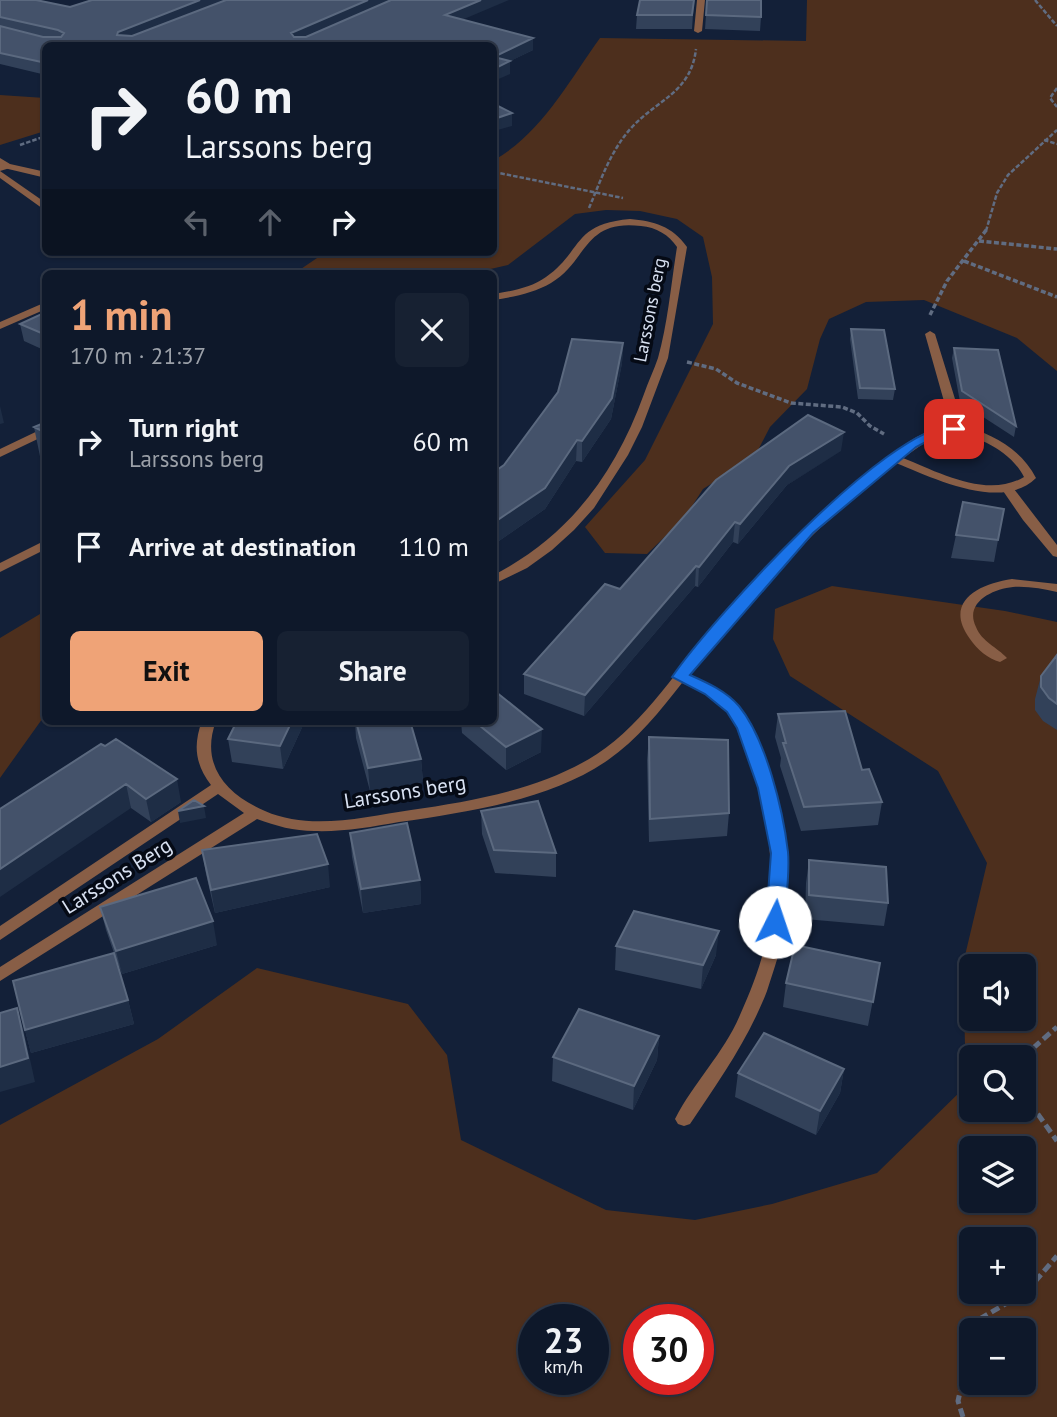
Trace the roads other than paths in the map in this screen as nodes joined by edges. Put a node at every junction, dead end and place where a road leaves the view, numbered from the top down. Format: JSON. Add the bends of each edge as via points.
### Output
{"nodes":[{"id":1,"x":701,"y":0,"type":"edge"},
{"id":2,"x":698,"y":31,"type":"road end"},
{"id":3,"x":2,"y":165,"type":"edge"},
{"id":4,"x":0,"y":174,"type":"edge"},
{"id":5,"x":42,"y":174,"type":"edge"},
{"id":6,"x":42,"y":205,"type":"edge"},
{"id":7,"x":497,"y":296,"type":"edge"},
{"id":8,"x":42,"y":306,"type":"edge"},
{"id":9,"x":0,"y":326,"type":"edge"},
{"id":10,"x":930,"y":334,"type":"road end"},
{"id":11,"x":954,"y":429,"type":"junction"},
{"id":12,"x":42,"y":432,"type":"edge"},
{"id":13,"x":0,"y":454,"type":"edge"},
{"id":14,"x":896,"y":459,"type":"junction"},
{"id":15,"x":1007,"y":488,"type":"junction"},
{"id":16,"x":42,"y":546,"type":"edge"},
{"id":17,"x":1057,"y":553,"type":"edge"},
{"id":18,"x":0,"y":568,"type":"edge"},
{"id":19,"x":497,"y":579,"type":"edge"},
{"id":20,"x":1057,"y":588,"type":"edge"},
{"id":21,"x":1000,"y":659,"type":"dead end"},
{"id":22,"x":680,"y":677,"type":"junction"},
{"id":23,"x":206,"y":725,"type":"edge"},
{"id":24,"x":218,"y":787,"type":"junction"},
{"id":25,"x":256,"y":814,"type":"junction"},
{"id":26,"x":0,"y":934,"type":"edge"},
{"id":27,"x":0,"y":975,"type":"edge"},
{"id":28,"x":684,"y":1119,"type":"dead end"}],
"edges":[{"from":1,"to":2,"type":"street"},
{"from":3,"to":5,"type":"street"},
{"from":4,"to":6,"type":"street"},
{"from":7,"to":19,"type":"street","name":"Larssons berg","via":[[548,281],[596,230],[623,224],[661,227],[682,247],[662,360],[635,433],[586,511],[524,566]]},
{"from":8,"to":9,"type":"street"},
{"from":10,"to":11,"type":"street"},
{"from":11,"to":14,"type":"street","name":"Larssons berg","via":[[941,429],[911,444]]},
{"from":11,"to":15,"type":"street","via":[[1004,449],[1027,469],[1030,478]]},
{"from":12,"to":13,"type":"street"},
{"from":14,"to":15,"type":"street","via":[[971,486]]},
{"from":14,"to":22,"type":"street","name":"Larssons berg","via":[[808,530]]},
{"from":15,"to":17,"type":"street"},
{"from":16,"to":18,"type":"street"},
{"from":20,"to":21,"type":"street","via":[[1017,583],[972,598],[965,611],[966,625],[987,651]]},
{"from":22,"to":25,"type":"street","name":"Larssons berg","via":[[618,745],[581,770],[550,783],[464,806],[367,822],[298,826]]},
{"from":22,"to":28,"type":"street","via":[[711,690],[745,728],[764,781],[779,853],[773,945],[760,985],[739,1034]]},
{"from":23,"to":24,"type":"street","via":[[203,749]]},
{"from":24,"to":25,"type":"street","name":"Larssons berg"},
{"from":24,"to":26,"type":"street","name":"Larssons Berg"},
{"from":25,"to":27,"type":"street","name":"Larssons Berg"}]}
